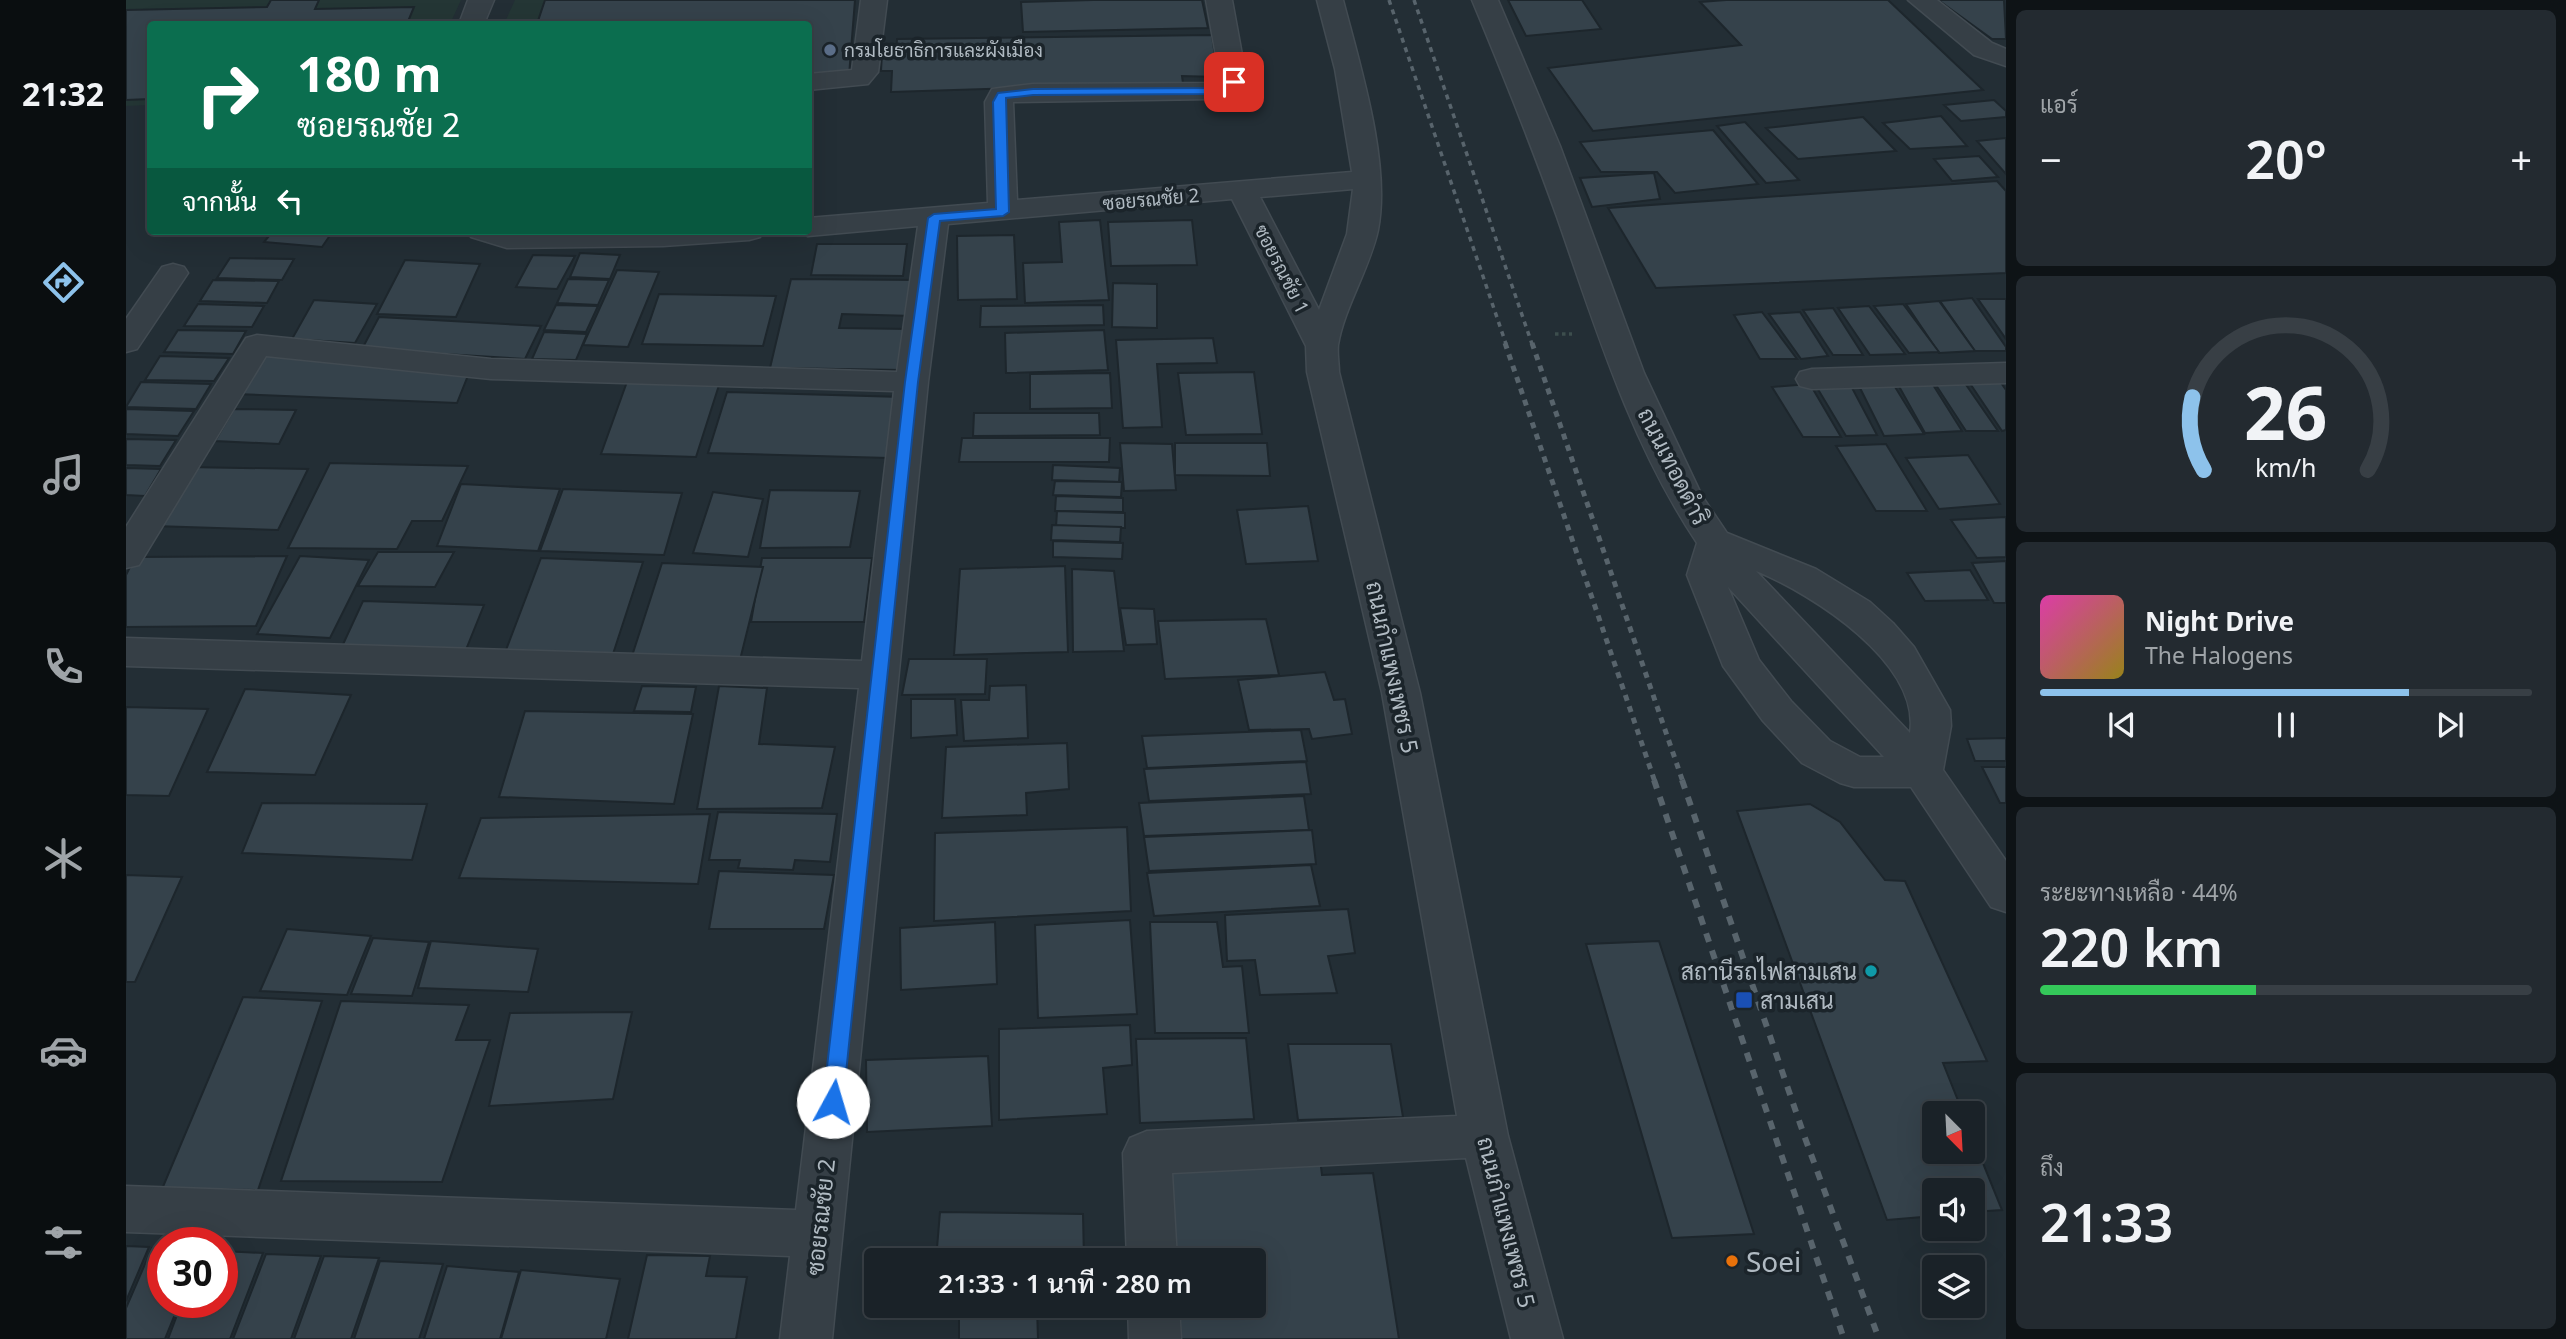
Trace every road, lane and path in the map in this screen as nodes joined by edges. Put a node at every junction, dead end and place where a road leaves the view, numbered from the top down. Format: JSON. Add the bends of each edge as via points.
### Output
{"nodes":[{"id":1,"x":481,"y":0,"type":"edge"},
{"id":2,"x":874,"y":0,"type":"edge"},
{"id":3,"x":1219,"y":0,"type":"edge"},
{"id":4,"x":1330,"y":0,"type":"edge"},
{"id":5,"x":1485,"y":0,"type":"edge"},
{"id":6,"x":1921,"y":0,"type":"edge"},
{"id":7,"x":473,"y":21,"type":"edge"},
{"id":8,"x":2006,"y":58,"type":"edge"},
{"id":9,"x":812,"y":82,"type":"edge"},
{"id":10,"x":1367,"y":179,"type":"junction"},
{"id":11,"x":1243,"y":192,"type":"junction"},
{"id":12,"x":1003,"y":212,"type":"junction"},
{"id":13,"x":934,"y":218,"type":"junction"},
{"id":14,"x":812,"y":227,"type":"edge"},
{"id":15,"x":494,"y":235,"type":"edge"},
{"id":16,"x":692,"y":235,"type":"edge"},
{"id":17,"x":173,"y":273,"type":"dead end"},
{"id":18,"x":1555,"y":334,"type":"dead end"},
{"id":19,"x":1574,"y":334,"type":"dead end"},
{"id":20,"x":126,"y":342,"type":"edge"},
{"id":21,"x":1322,"y":346,"type":"junction"},
{"id":22,"x":2006,"y":373,"type":"edge"},
{"id":23,"x":1812,"y":379,"type":"dead end"},
{"id":24,"x":912,"y":382,"type":"junction"},
{"id":25,"x":1715,"y":542,"type":"junction"},
{"id":26,"x":126,"y":556,"type":"edge"},
{"id":27,"x":126,"y":652,"type":"edge"},
{"id":28,"x":880,"y":675,"type":"junction"},
{"id":29,"x":1922,"y":772,"type":"junction"},
{"id":30,"x":2006,"y":895,"type":"edge"},
{"id":31,"x":1484,"y":1136,"type":"junction"},
{"id":32,"x":126,"y":1209,"type":"edge"},
{"id":33,"x":819,"y":1234,"type":"junction"},
{"id":34,"x":1151,"y":1248,"type":"edge"},
{"id":35,"x":1154,"y":1318,"type":"edge"},
{"id":36,"x":806,"y":1339,"type":"edge"},
{"id":37,"x":1155,"y":1339,"type":"edge"},
{"id":38,"x":1537,"y":1339,"type":"edge"}],
"edges":[{"from":1,"to":7,"type":"street"},
{"from":2,"to":9,"type":"street","via":[[865,72],[859,78]]},
{"from":3,"to":12,"type":"street","via":[[1234,82],[1227,87],[1002,95]]},
{"from":4,"to":10,"type":"street","name":"ถนนกำแพงเพชร 5","via":[[1345,50]]},
{"from":5,"to":25,"type":"street","name":"ถนนเทอดดำริ","via":[[1546,146],[1628,373],[1685,498]]},
{"from":6,"to":8,"type":"street","via":[[1983,49]]},
{"from":10,"to":11,"type":"street","name":"ซอยรณชัย 2"},
{"from":10,"to":21,"type":"street","name":"ถนนกำแพงเพชร 5","via":[[1362,234]]},
{"from":11,"to":12,"type":"street","name":"ซอยรณชัย 2"},
{"from":11,"to":21,"type":"street","name":"ซอยรณชัย 1"},
{"from":12,"to":13,"type":"street","name":"ซอยรณชัย 2"},
{"from":13,"to":14,"type":"street","name":"ซอยรณชัย 2"},
{"from":13,"to":24,"type":"street","name":"ซอยรณชัย 2"},
{"from":15,"to":16,"type":"street","via":[[507,239]]},
{"from":17,"to":20,"type":"street"},
{"from":18,"to":19,"type":"path"},
{"from":21,"to":31,"type":"street","name":"ถนนกำแพงเพชร 5","via":[[1326,396],[1401,693]]},
{"from":22,"to":23,"type":"street"},
{"from":24,"to":26,"type":"street","via":[[491,369],[257,345]]},
{"from":24,"to":28,"type":"street","name":"ซอยรณชัย 2"},
{"from":25,"to":29,"type":"street","name":"ถนนเทอดดำริ","via":[[1733,569]]},
{"from":25,"to":29,"type":"street","via":[[1827,590],[1868,620],[1908,667],[1931,715]]},
{"from":25,"to":29,"type":"street","via":[[1705,575],[1742,666],[1777,711],[1816,752],[1854,772]]},
{"from":27,"to":28,"type":"street"},
{"from":28,"to":33,"type":"street","name":"ซอยรณชัย 2"},
{"from":29,"to":30,"type":"street","name":"ถนนเทอดดำริ"},
{"from":31,"to":34,"type":"street","via":[[1147,1153]]},
{"from":31,"to":38,"type":"street","name":"ถนนกำแพงเพชร 5"},
{"from":32,"to":33,"type":"street"},
{"from":33,"to":36,"type":"street","name":"ซอยรณชัย 2"},
{"from":35,"to":37,"type":"street"}]}
